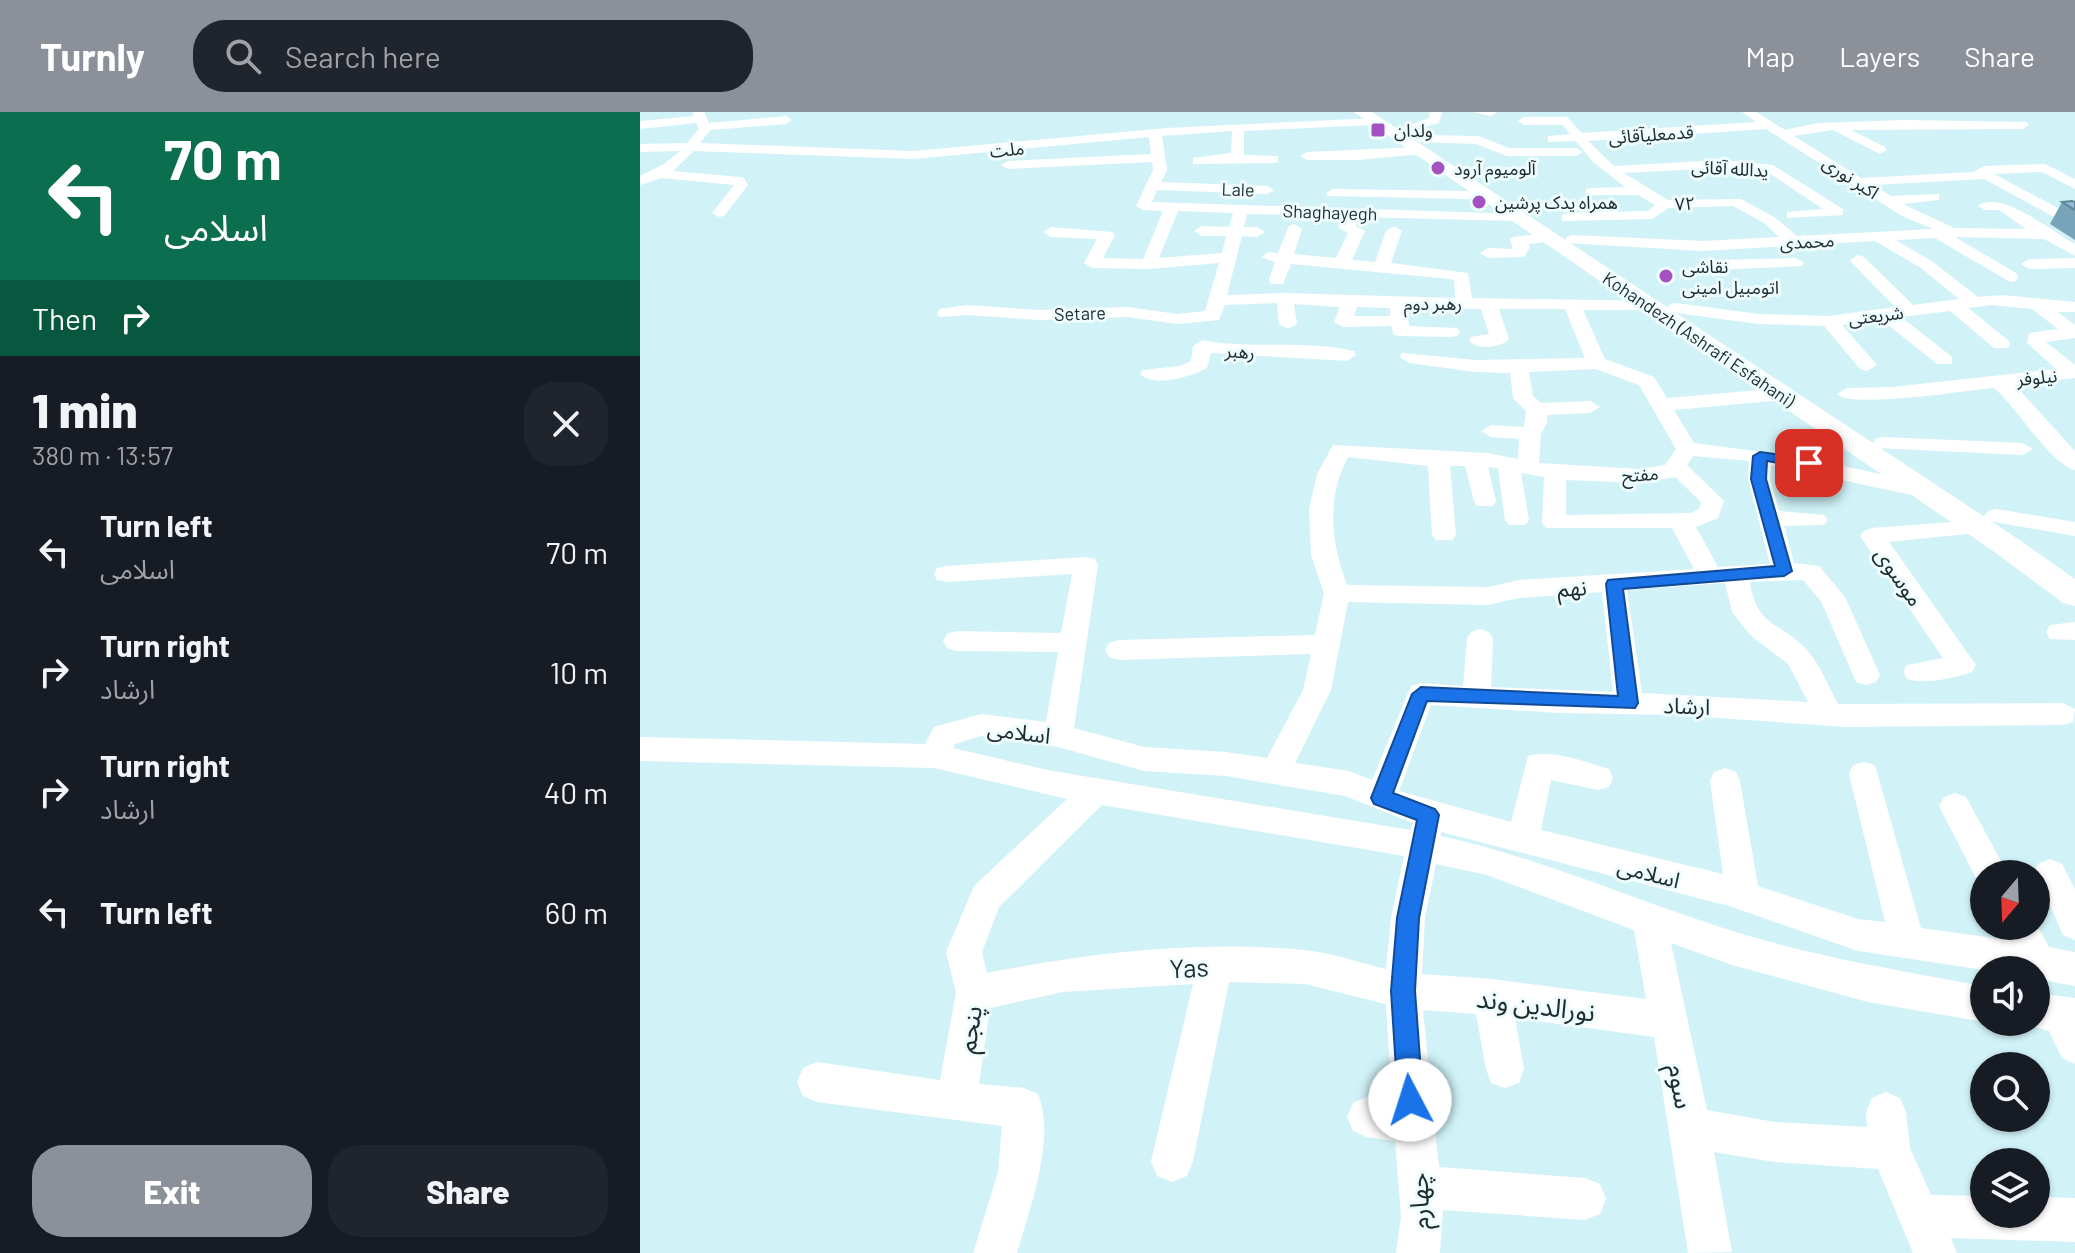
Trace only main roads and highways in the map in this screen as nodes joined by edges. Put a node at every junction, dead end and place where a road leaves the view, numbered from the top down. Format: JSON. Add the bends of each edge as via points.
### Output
{"nodes":[{"id":1,"x":1372,"y":115,"type":"edge"},
{"id":2,"x":1416,"y":139,"type":"junction"},
{"id":3,"x":1562,"y":232,"type":"junction"},
{"id":4,"x":1987,"y":521,"type":"junction"},
{"id":5,"x":2007,"y":546,"type":"junction"},
{"id":6,"x":2075,"y":567,"type":"edge"},
{"id":7,"x":2075,"y":579,"type":"edge"},
{"id":8,"x":2075,"y":595,"type":"edge"}],
"edges":[{"from":1,"to":2,"type":"main road","name":"Kohandezh (Ashrafi Esfahani)"},
{"from":2,"to":3,"type":"main road","name":"Kohandezh (Ashrafi Esfahani)"},
{"from":2,"to":3,"type":"main road","name":"Kohandezh (Ashrafi Esfahani)","via":[[1516,217]]},
{"from":3,"to":4,"type":"main road","name":"Kohandezh (Ashrafi Esfahani)","via":[[1884,443]]},
{"from":3,"to":4,"type":"main road","name":"Kohandezh (Ashrafi Esfahani)","via":[[1648,305],[1926,491]]},
{"from":4,"to":5,"type":"main road","name":"Kohandezh (Ashrafi Esfahani)"},
{"from":4,"to":6,"type":"main road","name":"Kohandezh (Ashrafi Esfahani)"},
{"from":5,"to":7,"type":"main road"},
{"from":5,"to":8,"type":"main road","name":"Kohandezh (Ashrafi Esfahani)"}]}
